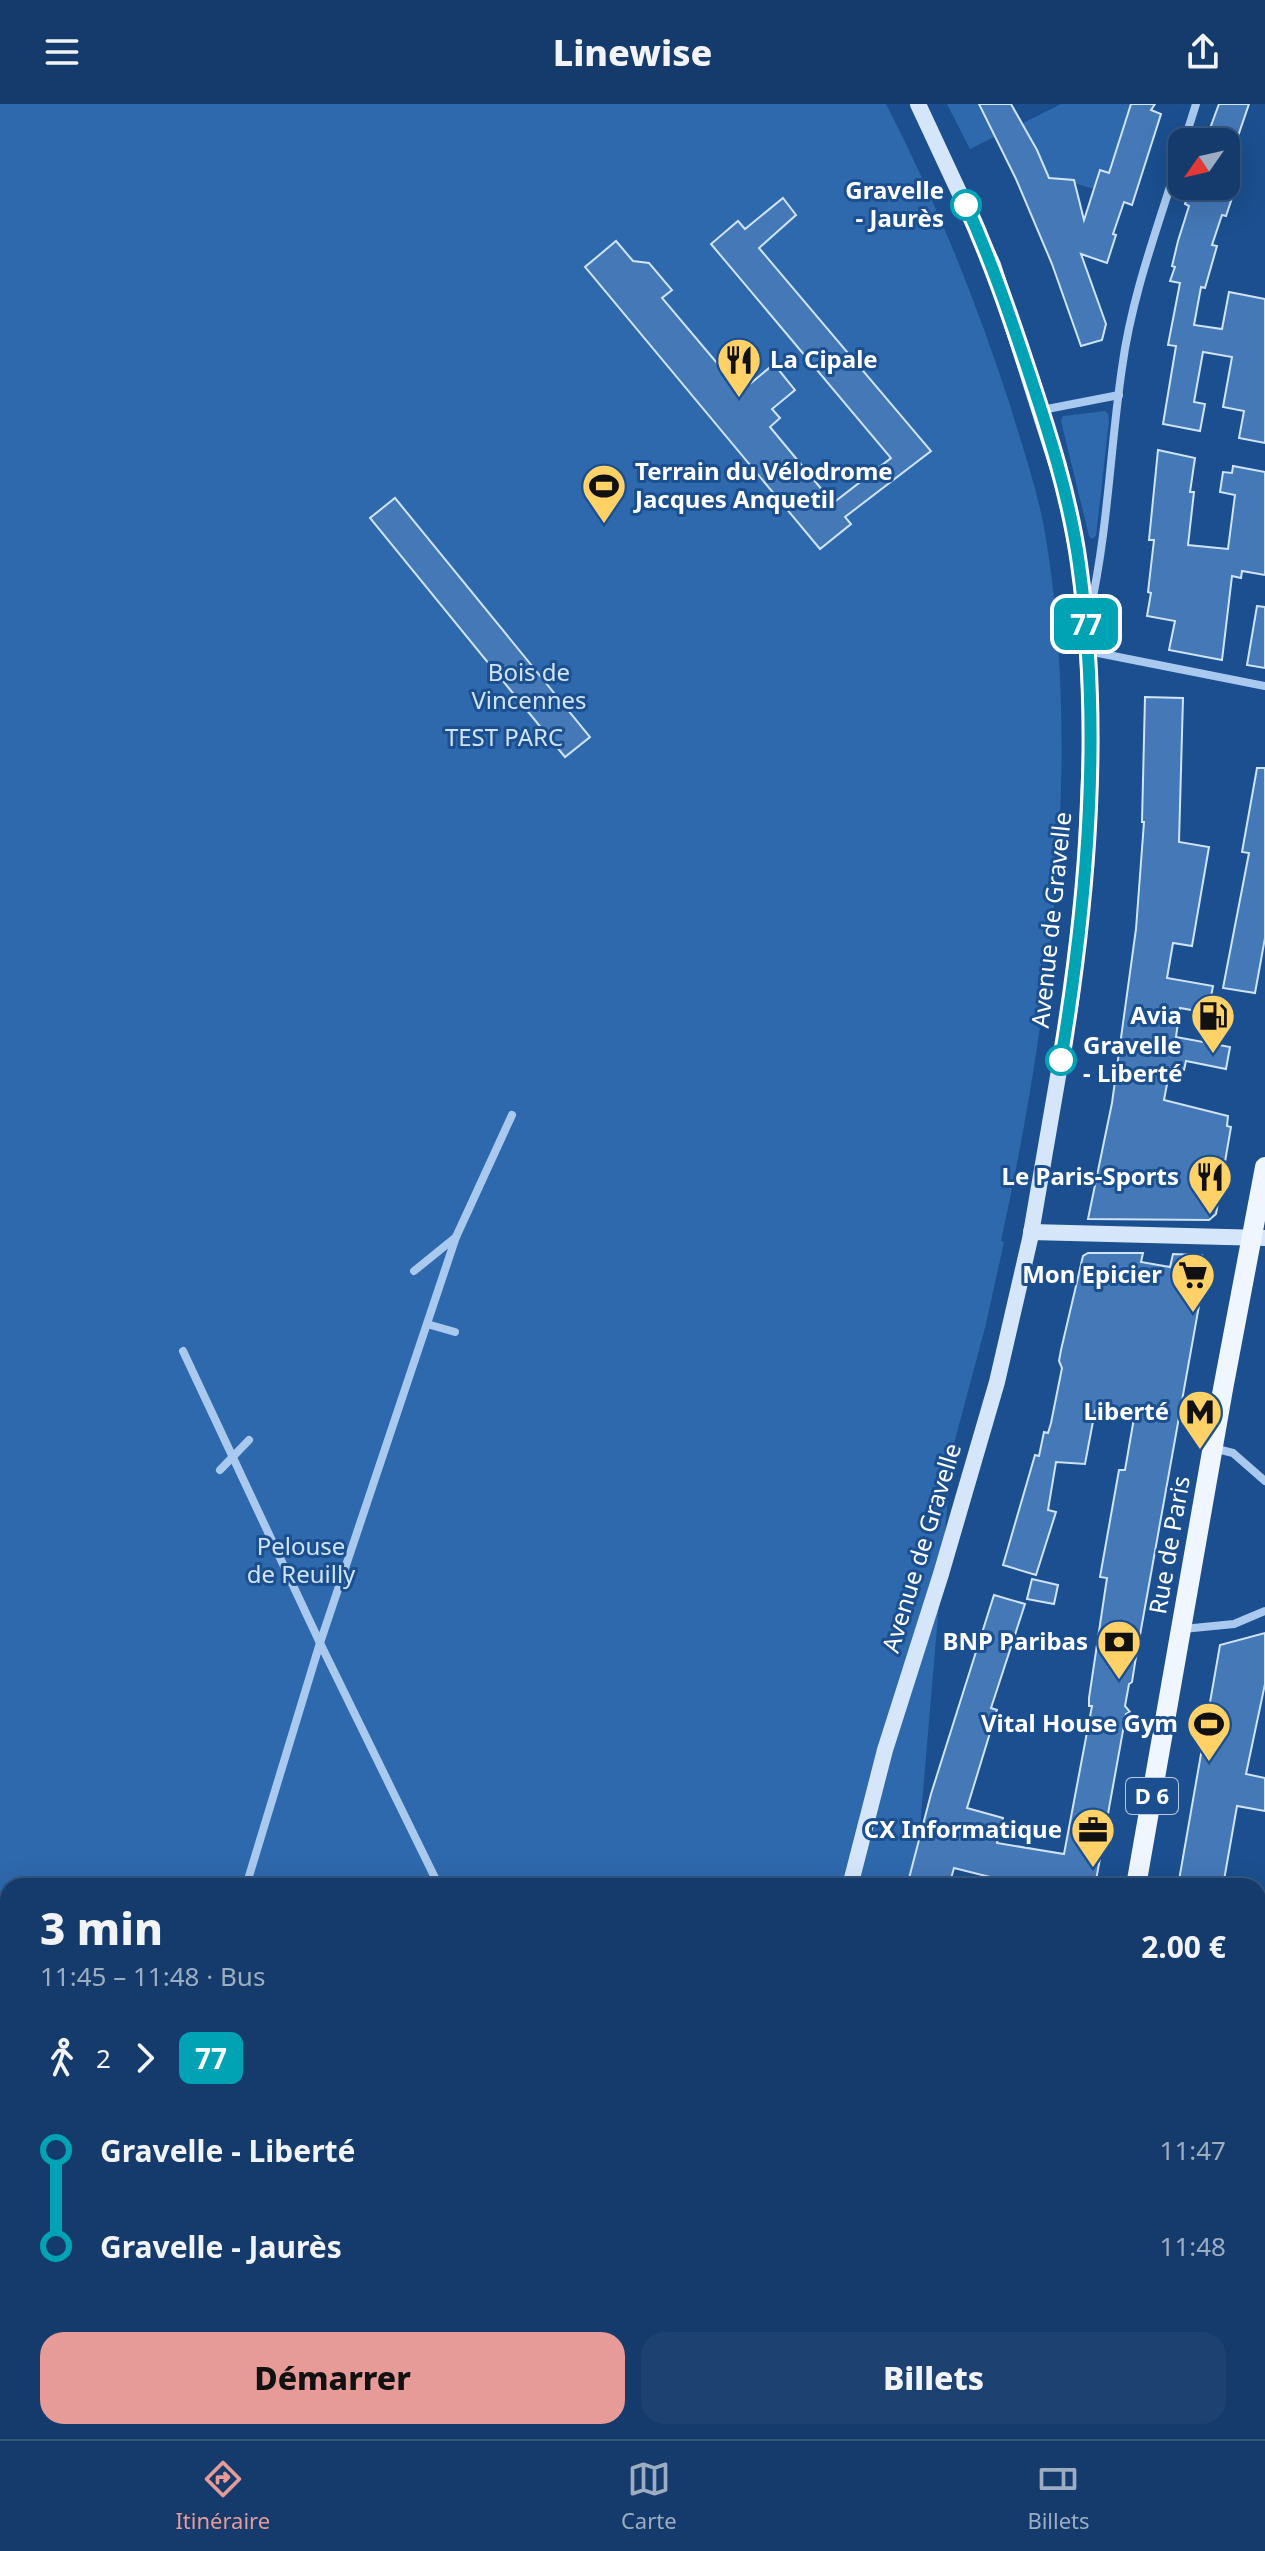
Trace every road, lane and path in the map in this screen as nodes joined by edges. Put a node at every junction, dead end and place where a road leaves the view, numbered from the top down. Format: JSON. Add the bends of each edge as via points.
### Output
{"nodes":[{"id":1,"x":918,"y":104,"type":"edge"},
{"id":2,"x":1196,"y":104,"type":"edge"},
{"id":3,"x":1188,"y":128,"type":"edge"},
{"id":4,"x":1168,"y":194,"type":"edge"},
{"id":5,"x":1119,"y":395,"type":"junction"},
{"id":6,"x":1042,"y":410,"type":"junction"},
{"id":7,"x":1079,"y":562,"type":"junction"},
{"id":8,"x":1099,"y":569,"type":"junction"},
{"id":9,"x":1086,"y":627,"type":"junction"},
{"id":10,"x":1087,"y":650,"type":"junction"},
{"id":11,"x":1265,"y":686,"type":"edge"},
{"id":12,"x":512,"y":1115,"type":"dead end"},
{"id":13,"x":1265,"y":1167,"type":"edge"},
{"id":14,"x":1031,"y":1232,"type":"junction"},
{"id":15,"x":456,"y":1237,"type":"junction"},
{"id":16,"x":1259,"y":1238,"type":"edge"},
{"id":17,"x":414,"y":1271,"type":"dead end"},
{"id":18,"x":427,"y":1324,"type":"junction"},
{"id":19,"x":455,"y":1332,"type":"dead end"},
{"id":20,"x":183,"y":1351,"type":"dead end"},
{"id":21,"x":249,"y":1440,"type":"dead end"},
{"id":22,"x":1213,"y":1448,"type":"junction"},
{"id":23,"x":233,"y":1457,"type":"junction"},
{"id":24,"x":220,"y":1470,"type":"dead end"},
{"id":25,"x":1265,"y":1481,"type":"edge"},
{"id":26,"x":1265,"y":1611,"type":"edge"},
{"id":27,"x":1182,"y":1629,"type":"junction"},
{"id":28,"x":320,"y":1643,"type":"junction"},
{"id":29,"x":248,"y":1878,"type":"edge"},
{"id":30,"x":435,"y":1878,"type":"edge"},
{"id":31,"x":852,"y":1878,"type":"edge"},
{"id":32,"x":1137,"y":1878,"type":"edge"}],
"edges":[{"from":1,"to":6,"type":"street","name":"Avenue de Gravelle","via":[[993,265]]},
{"from":2,"to":3,"type":"street"},
{"from":4,"to":5,"type":"street","via":[[1137,294]]},
{"from":5,"to":6,"type":"street"},
{"from":5,"to":8,"type":"street"},
{"from":6,"to":7,"type":"street","name":"Avenue de Gravelle"},
{"from":7,"to":8,"type":"street"},
{"from":7,"to":9,"type":"street","name":"Avenue de Gravelle"},
{"from":8,"to":9,"type":"street"},
{"from":9,"to":10,"type":"street","name":"Avenue de Gravelle"},
{"from":10,"to":11,"type":"street"},
{"from":10,"to":14,"type":"street","name":"Avenue de Gravelle","via":[[1091,729],[1085,872],[1071,1001]]},
{"from":12,"to":15,"type":"street"},
{"from":13,"to":16,"type":"main road","name":"Rue de Paris","number":"D 6"},
{"from":14,"to":16,"type":"street"},
{"from":14,"to":31,"type":"street","name":"Avenue de Gravelle","via":[[997,1382],[885,1750]]},
{"from":15,"to":17,"type":"street"},
{"from":15,"to":18,"type":"street"},
{"from":16,"to":22,"type":"main road","name":"Rue de Paris","number":"D 6"},
{"from":18,"to":19,"type":"street"},
{"from":18,"to":28,"type":"street"},
{"from":20,"to":23,"type":"street"},
{"from":21,"to":23,"type":"street"},
{"from":22,"to":25,"type":"street","via":[[1233,1453]]},
{"from":22,"to":27,"type":"main road","name":"Rue de Paris","number":"D 6"},
{"from":23,"to":24,"type":"street"},
{"from":23,"to":28,"type":"street"},
{"from":26,"to":27,"type":"street","via":[[1234,1624]]},
{"from":27,"to":32,"type":"main road","name":"Rue de Paris","number":"D 6"},
{"from":28,"to":29,"type":"street"},
{"from":28,"to":30,"type":"street"}]}
